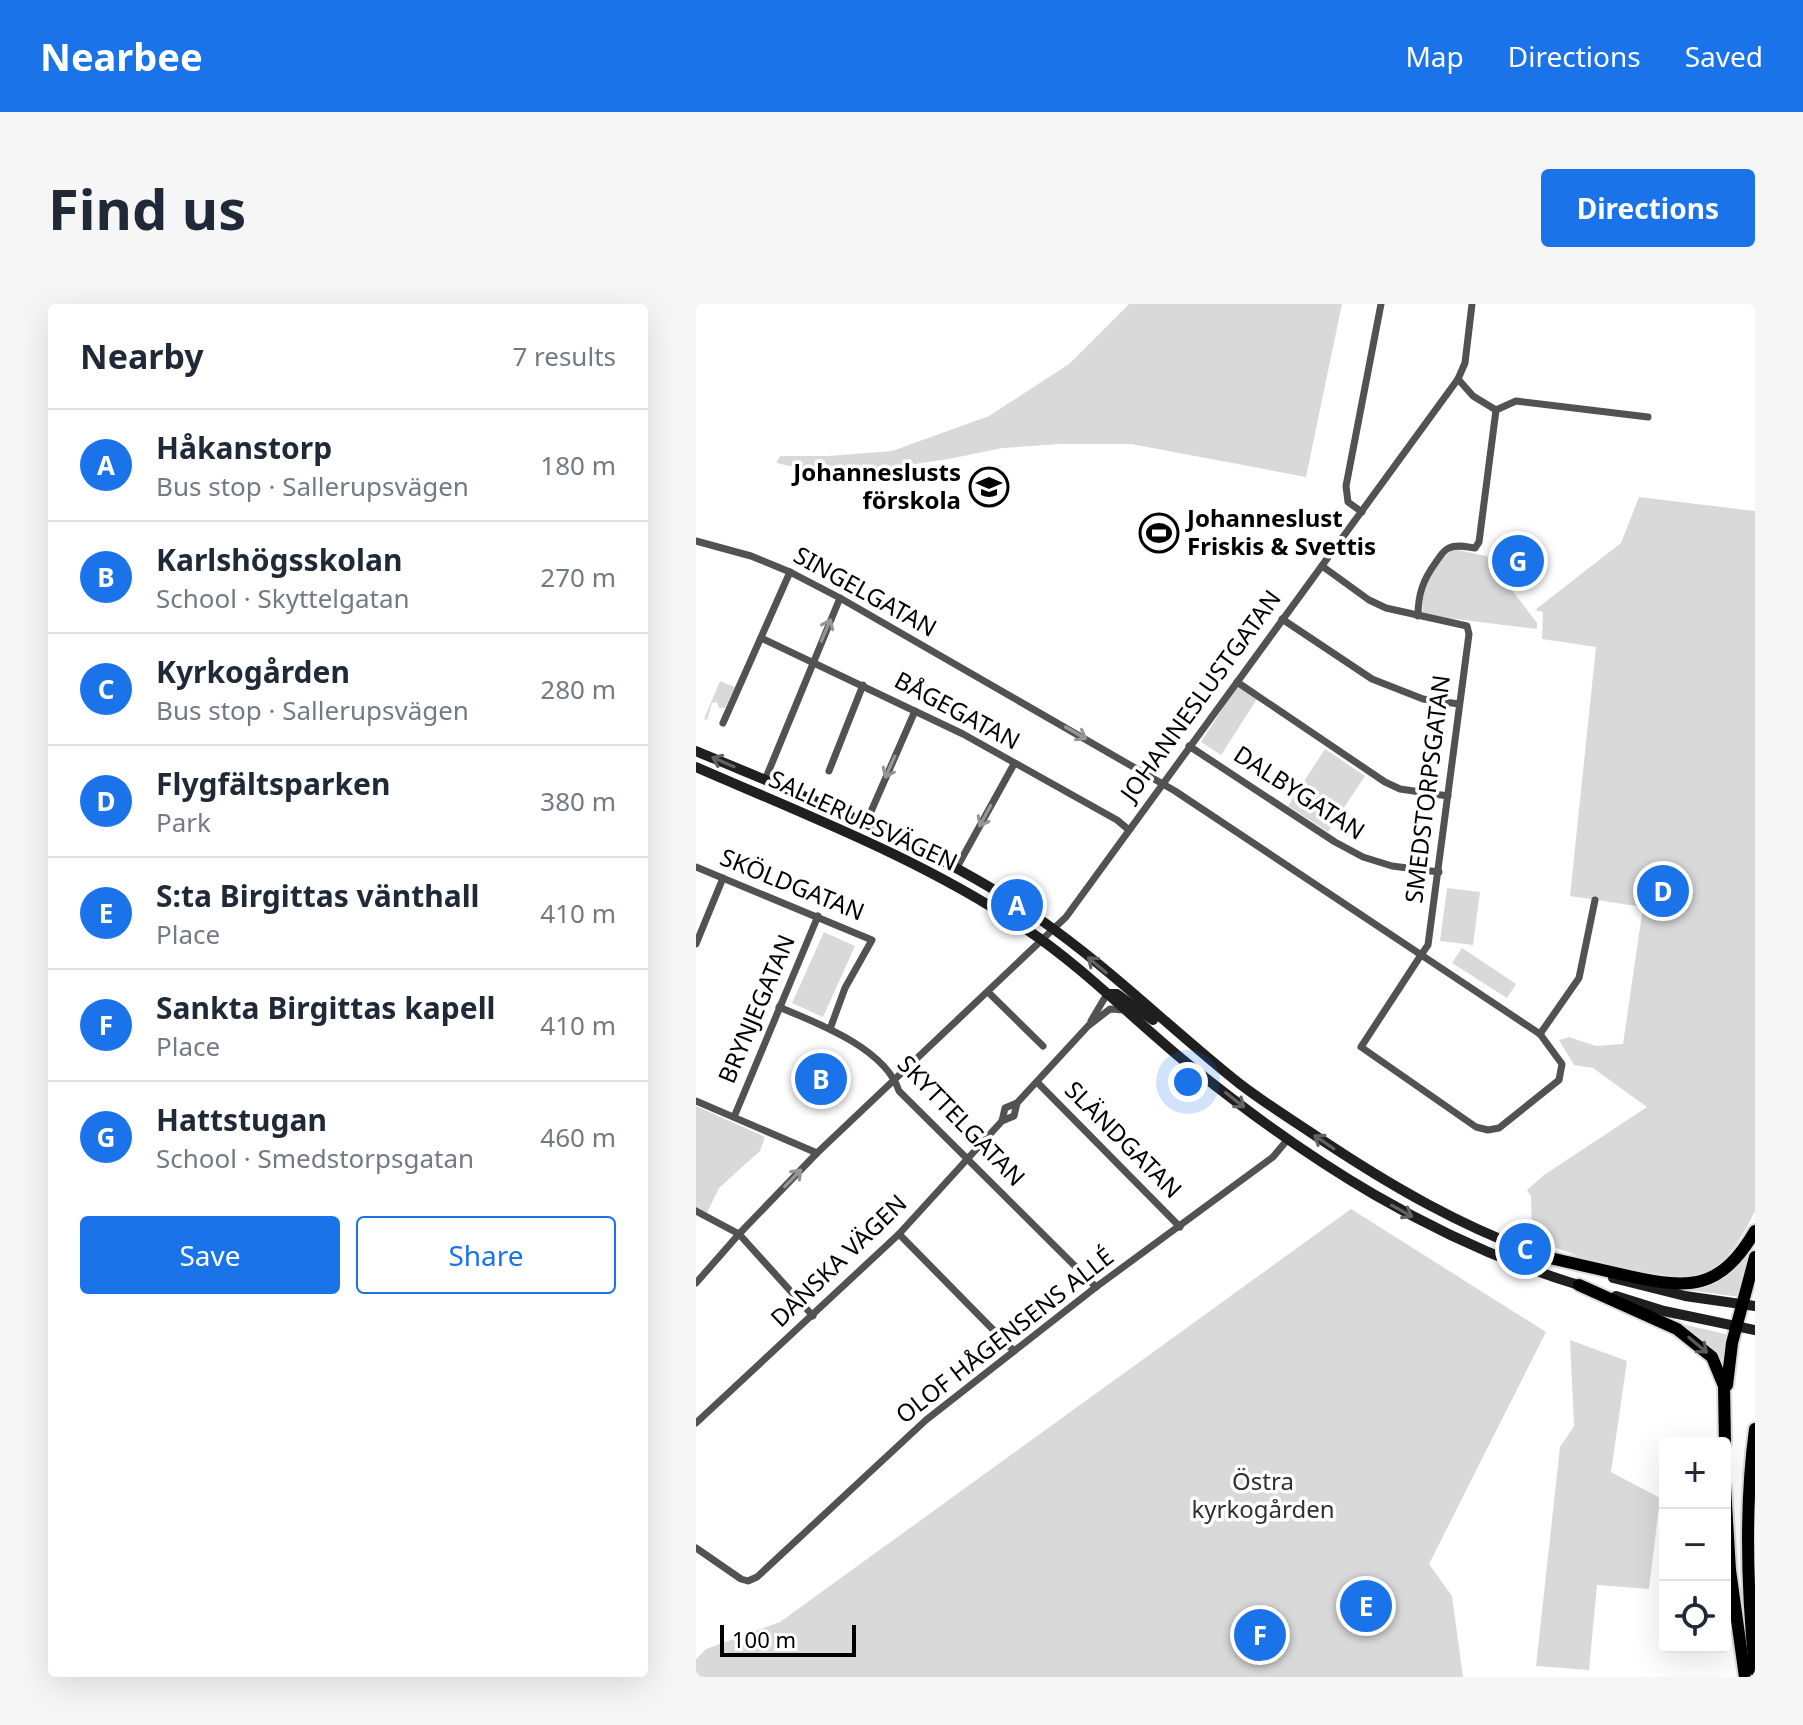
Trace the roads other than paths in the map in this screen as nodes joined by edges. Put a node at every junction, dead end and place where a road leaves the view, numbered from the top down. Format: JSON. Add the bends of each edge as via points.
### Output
{"nodes":[{"id":1,"x":1381,"y":304,"type":"edge"},
{"id":2,"x":1472,"y":304,"type":"edge"},
{"id":3,"x":1458,"y":379,"type":"junction"},
{"id":4,"x":1496,"y":410,"type":"junction"},
{"id":5,"x":1648,"y":417,"type":"dead end"},
{"id":6,"x":1362,"y":512,"type":"junction"},
{"id":7,"x":696,"y":541,"type":"edge"},
{"id":8,"x":1322,"y":566,"type":"junction"},
{"id":9,"x":790,"y":572,"type":"junction"},
{"id":10,"x":840,"y":598,"type":"junction"},
{"id":11,"x":1418,"y":616,"type":"junction"},
{"id":12,"x":1282,"y":619,"type":"junction"},
{"id":13,"x":761,"y":638,"type":"junction"},
{"id":14,"x":812,"y":662,"type":"junction"},
{"id":15,"x":1237,"y":682,"type":"junction"},
{"id":16,"x":863,"y":685,"type":"junction"},
{"id":17,"x":1459,"y":704,"type":"junction"},
{"id":18,"x":915,"y":711,"type":"junction"},
{"id":19,"x":723,"y":723,"type":"dead end"},
{"id":20,"x":1189,"y":746,"type":"junction"},
{"id":21,"x":696,"y":751,"type":"edge"},
{"id":22,"x":1014,"y":764,"type":"junction"},
{"id":23,"x":696,"y":767,"type":"edge"},
{"id":24,"x":829,"y":771,"type":"dead end"},
{"id":25,"x":765,"y":780,"type":"junction"},
{"id":26,"x":1161,"y":783,"type":"junction"},
{"id":27,"x":1448,"y":796,"type":"junction"},
{"id":28,"x":866,"y":823,"type":"junction"},
{"id":29,"x":1129,"y":830,"type":"junction"},
{"id":30,"x":696,"y":867,"type":"edge"},
{"id":31,"x":956,"y":869,"type":"junction"},
{"id":32,"x":1439,"y":872,"type":"junction"},
{"id":33,"x":723,"y":878,"type":"junction"},
{"id":34,"x":1595,"y":900,"type":"dead end"},
{"id":35,"x":818,"y":916,"type":"junction"},
{"id":36,"x":1054,"y":930,"type":"junction"},
{"id":37,"x":1042,"y":941,"type":"junction"},
{"id":38,"x":696,"y":944,"type":"edge"},
{"id":39,"x":1421,"y":955,"type":"junction"},
{"id":40,"x":988,"y":992,"type":"junction"},
{"id":41,"x":1107,"y":994,"type":"junction"},
{"id":42,"x":779,"y":1007,"type":"junction"},
{"id":43,"x":1129,"y":1013,"type":"junction"},
{"id":44,"x":1088,"y":1026,"type":"junction"},
{"id":45,"x":830,"y":1029,"type":"junction"},
{"id":46,"x":1179,"y":1034,"type":"junction"},
{"id":47,"x":1540,"y":1034,"type":"junction"},
{"id":48,"x":1043,"y":1046,"type":"dead end"},
{"id":49,"x":895,"y":1080,"type":"junction"},
{"id":50,"x":1037,"y":1082,"type":"junction"},
{"id":51,"x":696,"y":1101,"type":"edge"},
{"id":52,"x":734,"y":1117,"type":"junction"},
{"id":53,"x":1288,"y":1139,"type":"junction"},
{"id":54,"x":817,"y":1153,"type":"junction"},
{"id":55,"x":967,"y":1158,"type":"junction"},
{"id":56,"x":696,"y":1211,"type":"edge"},
{"id":57,"x":1180,"y":1227,"type":"junction"},
{"id":58,"x":1755,"y":1231,"type":"edge"},
{"id":59,"x":739,"y":1234,"type":"junction"},
{"id":60,"x":899,"y":1234,"type":"junction"},
{"id":61,"x":1755,"y":1257,"type":"edge"},
{"id":62,"x":1550,"y":1258,"type":"junction"},
{"id":63,"x":696,"y":1283,"type":"edge"},
{"id":64,"x":1579,"y":1285,"type":"junction"},
{"id":65,"x":1096,"y":1287,"type":"junction"},
{"id":66,"x":1748,"y":1305,"type":"edge"},
{"id":67,"x":813,"y":1316,"type":"junction"},
{"id":68,"x":1736,"y":1327,"type":"junction"},
{"id":69,"x":1755,"y":1330,"type":"edge"},
{"id":70,"x":1014,"y":1351,"type":"junction"},
{"id":71,"x":1725,"y":1421,"type":"junction"},
{"id":72,"x":696,"y":1423,"type":"edge"},
{"id":73,"x":1755,"y":1429,"type":"edge"},
{"id":74,"x":1725,"y":1437,"type":"edge"},
{"id":75,"x":1727,"y":1509,"type":"edge"},
{"id":76,"x":696,"y":1548,"type":"edge"},
{"id":77,"x":1755,"y":1670,"type":"edge"},
{"id":78,"x":1745,"y":1677,"type":"edge"}],
"edges":[{"from":1,"to":6,"type":"street","via":[[1346,486],[1348,502]]},
{"from":2,"to":3,"type":"street","name":"JOHANNESLUSTGATAN"},
{"from":3,"to":4,"type":"street"},
{"from":3,"to":6,"type":"street","name":"JOHANNESLUSTGATAN"},
{"from":4,"to":5,"type":"street","via":[[1516,401]]},
{"from":4,"to":11,"type":"street","via":[[1479,542],[1475,548],[1444,551],[1424,580]]},
{"from":6,"to":8,"type":"street","name":"JOHANNESLUSTGATAN"},
{"from":7,"to":9,"type":"street","name":"SINGELGATAN"},
{"from":8,"to":11,"type":"street","via":[[1369,600]]},
{"from":8,"to":12,"type":"street","name":"JOHANNESLUSTGATAN"},
{"from":9,"to":10,"type":"street","name":"SINGELGATAN"},
{"from":9,"to":13,"type":"street"},
{"from":14,"to":10,"type":"street","one_way":true},
{"from":10,"to":26,"type":"street","name":"SINGELGATAN","one_way":true},
{"from":11,"to":17,"type":"street","name":"SMEDSTORPSGATAN","via":[[1467,626]]},
{"from":12,"to":15,"type":"street","name":"JOHANNESLUSTGATAN"},
{"from":12,"to":17,"type":"street","via":[[1372,679],[1423,699]]},
{"from":13,"to":14,"type":"street","name":"BÅGEGATAN"},
{"from":13,"to":19,"type":"street"},
{"from":14,"to":16,"type":"street","name":"BÅGEGATAN"},
{"from":14,"to":25,"type":"street"},
{"from":15,"to":20,"type":"street","name":"JOHANNESLUSTGATAN"},
{"from":15,"to":27,"type":"street","via":[[1385,782]]},
{"from":16,"to":18,"type":"street","name":"BÅGEGATAN"},
{"from":16,"to":24,"type":"street"},
{"from":17,"to":27,"type":"street","name":"SMEDSTORPSGATAN"},
{"from":18,"to":22,"type":"street","name":"BÅGEGATAN"},
{"from":18,"to":28,"type":"street","one_way":true},
{"from":20,"to":26,"type":"street","name":"JOHANNESLUSTGATAN"},
{"from":20,"to":32,"type":"street","name":"DALBYGATAN","via":[[1363,857]]},
{"from":25,"to":21,"type":"main road","name":"SALLERUPSVÄGEN","one_way":true},
{"from":22,"to":29,"type":"street","name":"BÅGEGATAN"},
{"from":22,"to":31,"type":"street","one_way":true},
{"from":23,"to":37,"type":"main road","name":"SALLERUPSVÄGEN","via":[[914,864],[978,897]]},
{"from":25,"to":28,"type":"main road","name":"SALLERUPSVÄGEN"},
{"from":26,"to":29,"type":"street","name":"JOHANNESLUSTGATAN"},
{"from":26,"to":39,"type":"street","name":"SINGELGATAN"},
{"from":27,"to":32,"type":"street","name":"SMEDSTORPSGATAN"},
{"from":28,"to":31,"type":"main road","name":"SALLERUPSVÄGEN"},
{"from":29,"to":36,"type":"street","name":"JOHANNESLUSTGATAN"},
{"from":30,"to":33,"type":"street","name":"SKÖLDGATAN"},
{"from":31,"to":36,"type":"main road","name":"SALLERUPSVÄGEN"},
{"from":32,"to":39,"type":"street","name":"SMEDSTORPSGATAN","via":[[1428,945]]},
{"from":33,"to":35,"type":"street","name":"SKÖLDGATAN"},
{"from":33,"to":38,"type":"street"},
{"from":34,"to":47,"type":"street","via":[[1579,978]]},
{"from":35,"to":42,"type":"street","name":"BRYNJEGATAN"},
{"from":35,"to":45,"type":"street","name":"SKÖLDGATAN","via":[[872,940]]},
{"from":36,"to":37,"type":"street","name":"JOHANNESLUSTGATAN"},
{"from":46,"to":36,"type":"main road","name":"SALLERUPSVÄGEN","one_way":true},
{"from":37,"to":40,"type":"street","name":"JOHANNESLUSTGATAN"},
{"from":37,"to":41,"type":"main road","name":"SALLERUPSVÄGEN"},
{"from":39,"to":47,"type":"street","name":"SINGELGATAN"},
{"from":39,"to":47,"type":"street","name":"SMEDSTORPSGATAN","via":[[1361,1047],[1476,1127],[1499,1128],[1559,1080],[1562,1064]]},
{"from":40,"to":48,"type":"street"},
{"from":40,"to":49,"type":"street","name":"JOHANNESLUSTGATAN"},
{"from":41,"to":43,"type":"main road","name":"SALLERUPSVÄGEN"},
{"from":41,"to":44,"type":"street","name":"DANSKA VÄGEN"},
{"from":41,"to":46,"type":"main road","via":[[1117,994]]},
{"from":42,"to":45,"type":"street","name":"SKYTTELGATAN"},
{"from":42,"to":52,"type":"street","name":"BRYNJEGATAN"},
{"from":43,"to":44,"type":"street","name":"DANSKA VÄGEN","via":[[1110,1009]]},
{"from":43,"to":53,"type":"main road","name":"SALLERUPSVÄGEN","one_way":true},
{"from":44,"to":50,"type":"street","name":"DANSKA VÄGEN"},
{"from":45,"to":49,"type":"street","name":"SKYTTELGATAN","via":[[857,1044]]},
{"from":62,"to":46,"type":"main road","name":"SALLERUPSVÄGEN","one_way":true,"via":[[1389,1185],[1242,1086]]},
{"from":49,"to":54,"type":"street","name":"JOHANNESLUSTGATAN"},
{"from":49,"to":55,"type":"street","name":"SKYTTELGATAN","via":[[899,1091]]},
{"from":50,"to":55,"type":"street","name":"DANSKA VÄGEN","via":[[1017,1103],[1014,1116],[1002,1121]]},
{"from":50,"to":57,"type":"street","name":"SLÄNDGATAN"},
{"from":51,"to":52,"type":"street"},
{"from":52,"to":54,"type":"street"},
{"from":53,"to":57,"type":"street","name":"OLOF HÅGENSENS ALLÉ","via":[[1273,1157]]},
{"from":53,"to":64,"type":"main road","name":"SALLERUPSVÄGEN","one_way":true,"via":[[1432,1228]]},
{"from":59,"to":54,"type":"street","name":"JOHANNESLUSTGATAN","one_way":true},
{"from":55,"to":60,"type":"street","name":"DANSKA VÄGEN"},
{"from":55,"to":65,"type":"street","name":"SKYTTELGATAN"},
{"from":56,"to":59,"type":"street"},
{"from":57,"to":65,"type":"street","name":"OLOF HÅGENSENS ALLÉ"},
{"from":58,"to":62,"type":"highway","via":[[1730,1265],[1697,1283],[1652,1281]]},
{"from":59,"to":63,"type":"street","name":"JOHANNESLUSTGATAN"},
{"from":59,"to":67,"type":"street"},
{"from":60,"to":67,"type":"street","name":"DANSKA VÄGEN"},
{"from":60,"to":70,"type":"street"},
{"from":61,"to":66,"type":"highway"},
{"from":62,"to":66,"type":"main road","name":"SALLERUPSVÄGEN","via":[[1650,1289]]},
{"from":64,"to":68,"type":"main road","name":"SALLERUPSVÄGEN"},
{"from":64,"to":71,"type":"highway","one_way":true,"via":[[1677,1329],[1705,1349],[1721,1375]]},
{"from":65,"to":70,"type":"street","name":"OLOF HÅGENSENS ALLÉ"},
{"from":66,"to":68,"type":"highway"},
{"from":67,"to":72,"type":"street","name":"DANSKA VÄGEN"},
{"from":68,"to":69,"type":"main road","name":"SALLERUPSVÄGEN"},
{"from":68,"to":71,"type":"highway"},
{"from":70,"to":76,"type":"street","name":"OLOF HÅGENSENS ALLÉ","via":[[926,1420],[757,1577],[741,1579]]},
{"from":71,"to":74,"type":"highway"},
{"from":73,"to":77,"type":"highway","via":[[1747,1536]]},
{"from":75,"to":78,"type":"highway"}]}
